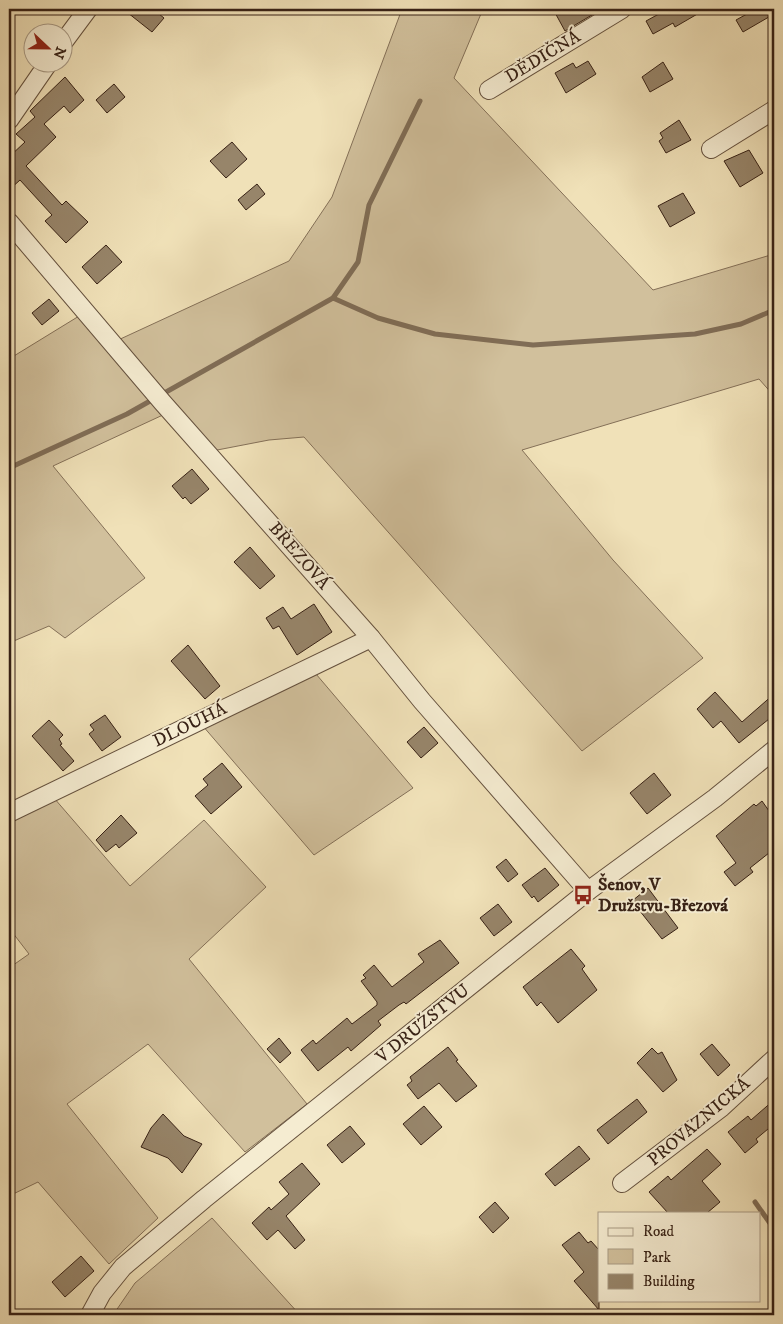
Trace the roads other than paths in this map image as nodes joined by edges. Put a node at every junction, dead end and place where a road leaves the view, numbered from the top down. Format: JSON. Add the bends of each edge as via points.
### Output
{"nodes":[{"id":1,"x":88,"y":9,"type":"edge"},
{"id":2,"x":622,"y":9,"type":"edge"},
{"id":3,"x":72,"y":31,"type":"edge"},
{"id":4,"x":42,"y":72,"type":"edge"},
{"id":5,"x":489,"y":90,"type":"dead end"},
{"id":6,"x":774,"y":110,"type":"edge"},
{"id":7,"x":9,"y":120,"type":"edge"},
{"id":8,"x":711,"y":149,"type":"dead end"},
{"id":9,"x":9,"y":222,"type":"edge"},
{"id":10,"x":371,"y":638,"type":"junction"},
{"id":11,"x":774,"y":750,"type":"edge"},
{"id":12,"x":9,"y":813,"type":"edge"},
{"id":13,"x":588,"y":891,"type":"junction"},
{"id":14,"x":774,"y":1059,"type":"edge"},
{"id":15,"x":622,"y":1183,"type":"dead end"},
{"id":16,"x":90,"y":1315,"type":"edge"}],
"edges":[{"from":1,"to":3,"type":"street"},
{"from":2,"to":5,"type":"street","name":"DĚDIČNÁ"},
{"from":4,"to":7,"type":"street"},
{"from":6,"to":8,"type":"street"},
{"from":9,"to":10,"type":"street","name":"BŘEZOVÁ","via":[[163,403]]},
{"from":10,"to":12,"type":"street","name":"DLOUHÁ"},
{"from":10,"to":13,"type":"street","name":"BŘEZOVÁ"},
{"from":11,"to":13,"type":"street","name":"V DRUŽSTVU"},
{"from":13,"to":16,"type":"street","name":"V DRUŽSTVU","via":[[123,1267],[102,1293]]},
{"from":14,"to":15,"type":"street","name":"PROVAZNICKÁ","via":[[722,1107]]}]}
